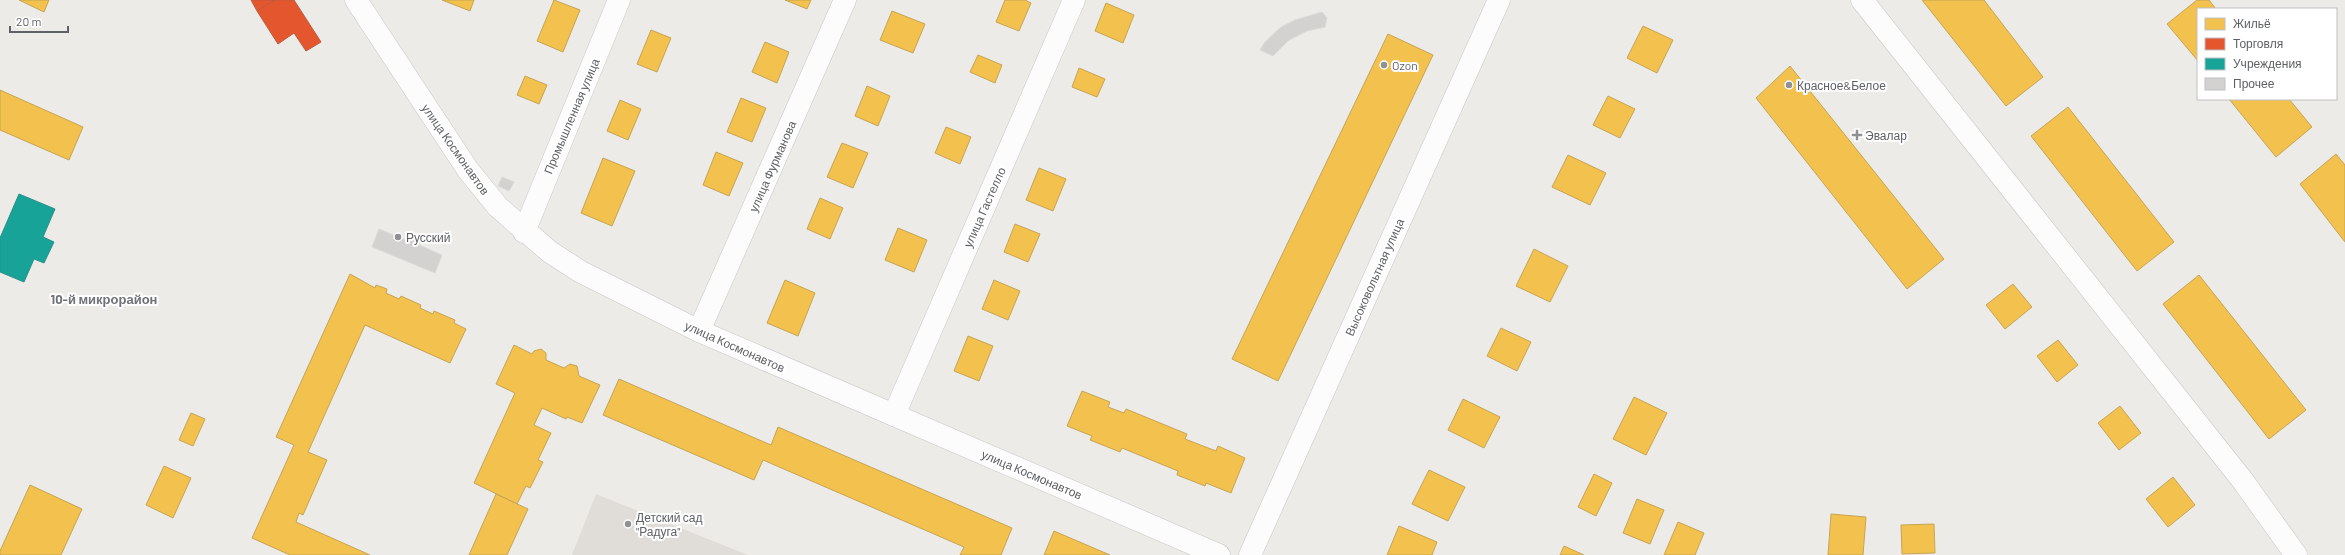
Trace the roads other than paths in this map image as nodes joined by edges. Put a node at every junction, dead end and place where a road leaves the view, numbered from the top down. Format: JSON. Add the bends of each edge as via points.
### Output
{"nodes":[{"id":1,"x":356,"y":0,"type":"edge"},
{"id":2,"x":619,"y":0,"type":"edge"},
{"id":3,"x":845,"y":0,"type":"edge"},
{"id":4,"x":1074,"y":0,"type":"edge"},
{"id":5,"x":1499,"y":0,"type":"edge"},
{"id":6,"x":1862,"y":0,"type":"edge"},
{"id":7,"x":524,"y":232,"type":"junction"},
{"id":8,"x":699,"y":331,"type":"junction"},
{"id":9,"x":894,"y":415,"type":"junction"},
{"id":10,"x":1219,"y":555,"type":"edge"},
{"id":11,"x":1250,"y":555,"type":"edge"},
{"id":12,"x":2296,"y":555,"type":"edge"}],
"edges":[{"from":1,"to":7,"type":"street","name":"улица Космонавтов","via":[[468,170],[498,207]]},
{"from":2,"to":7,"type":"street","name":"Промышленная улица"},
{"from":3,"to":8,"type":"street","name":"улица Фурманова"},
{"from":4,"to":9,"type":"street","name":"улица Гастелло"},
{"from":5,"to":11,"type":"street","name":"Высоковольтная улица"},
{"from":6,"to":12,"type":"street","via":[[2243,481]]},
{"from":7,"to":8,"type":"street","name":"улица Космонавтов","via":[[581,272]]},
{"from":8,"to":9,"type":"street","name":"улица Космонавтов"},
{"from":9,"to":10,"type":"street","name":"улица Космонавтов"}]}
